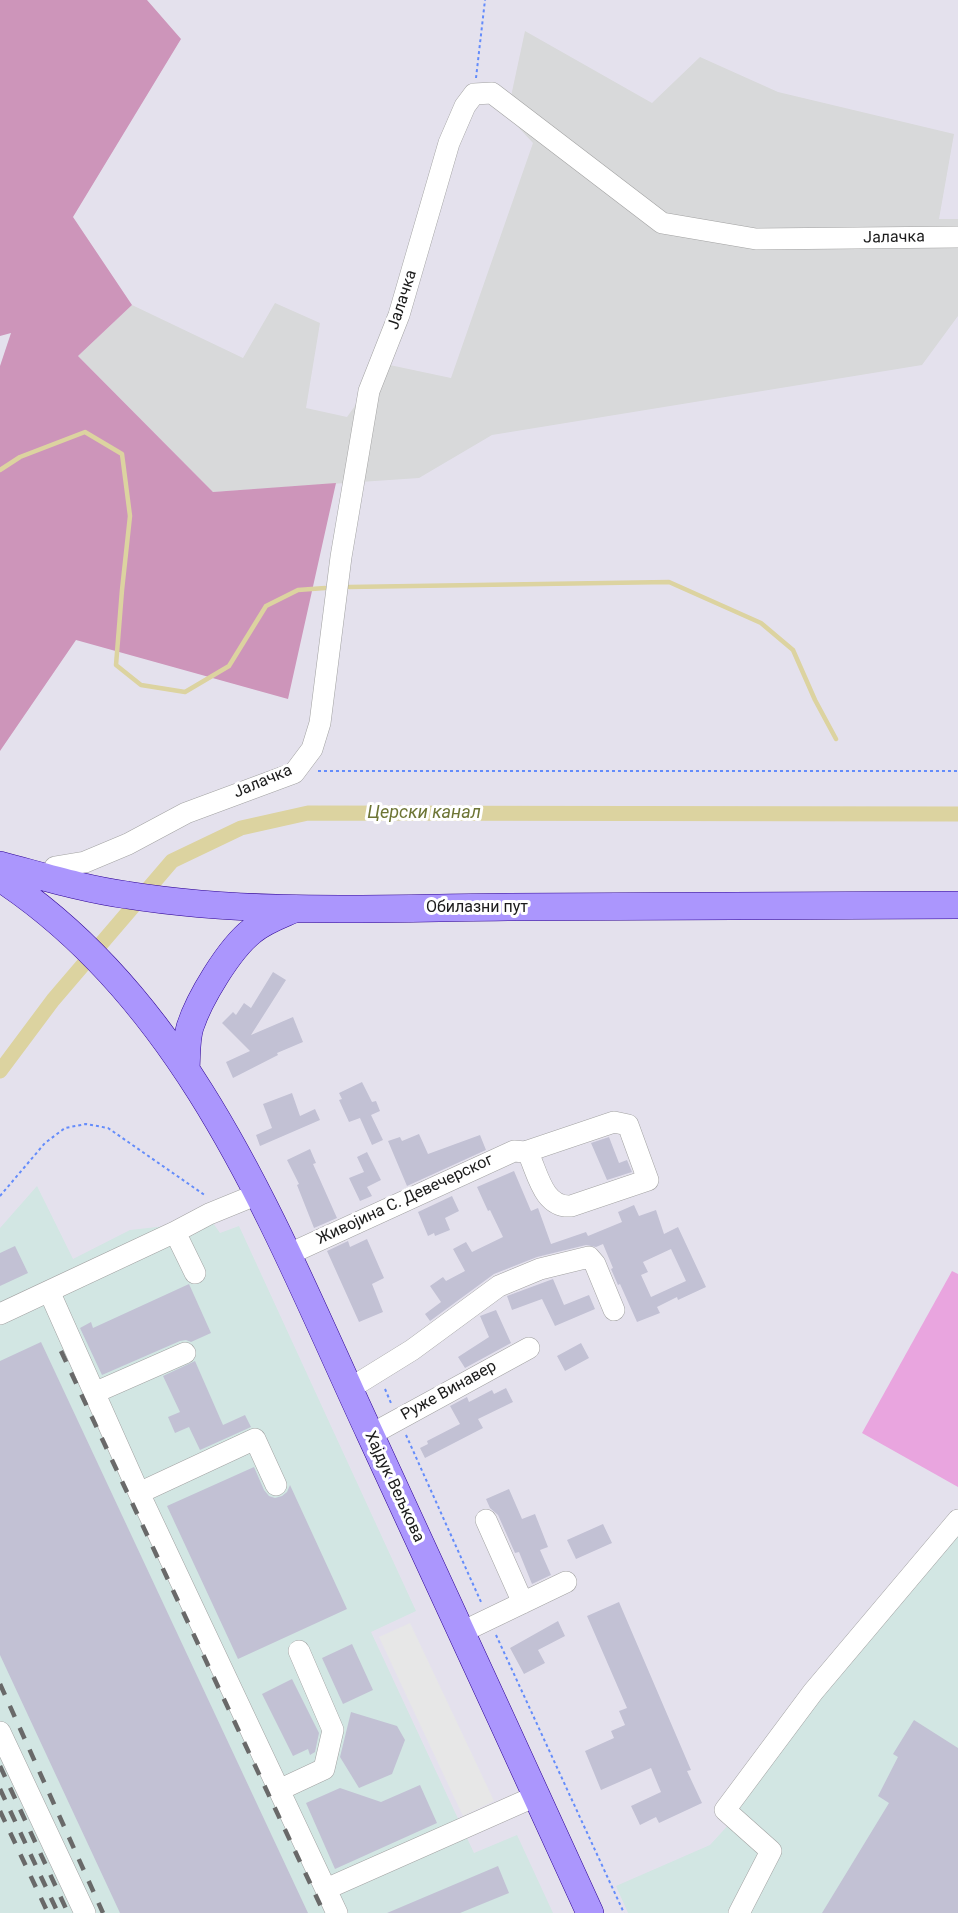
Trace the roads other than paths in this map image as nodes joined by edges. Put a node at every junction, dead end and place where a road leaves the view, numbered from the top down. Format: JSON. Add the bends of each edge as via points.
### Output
{"nodes":[{"id":1,"x":958,"y":237,"type":"edge"},
{"id":2,"x":0,"y":865,"type":"edge"},
{"id":3,"x":59,"y":875,"type":"junction"},
{"id":4,"x":0,"y":878,"type":"edge"},
{"id":5,"x":958,"y":904,"type":"edge"},
{"id":6,"x":297,"y":908,"type":"junction"},
{"id":7,"x":186,"y":1069,"type":"junction"},
{"id":8,"x":525,"y":1152,"type":"junction"},
{"id":9,"x":258,"y":1194,"type":"junction"},
{"id":10,"x":175,"y":1232,"type":"junction"},
{"id":11,"x":286,"y":1255,"type":"junction"},
{"id":12,"x":195,"y":1273,"type":"dead end"},
{"id":13,"x":49,"y":1291,"type":"junction"},
{"id":14,"x":614,"y":1310,"type":"dead end"},
{"id":15,"x":0,"y":1314,"type":"edge"},
{"id":16,"x":529,"y":1348,"type":"dead end"},
{"id":17,"x":185,"y":1353,"type":"dead end"},
{"id":18,"x":349,"y":1389,"type":"junction"},
{"id":19,"x":94,"y":1393,"type":"junction"},
{"id":20,"x":370,"y":1434,"type":"junction"},
{"id":21,"x":276,"y":1485,"type":"dead end"},
{"id":22,"x":139,"y":1493,"type":"junction"},
{"id":23,"x":486,"y":1520,"type":"dead end"},
{"id":24,"x":958,"y":1520,"type":"edge"},
{"id":25,"x":566,"y":1582,"type":"dead end"},
{"id":26,"x":523,"y":1603,"type":"junction"},
{"id":27,"x":462,"y":1632,"type":"junction"},
{"id":28,"x":299,"y":1651,"type":"dead end"},
{"id":29,"x":0,"y":1732,"type":"edge"},
{"id":30,"x":279,"y":1790,"type":"junction"},
{"id":31,"x":536,"y":1796,"type":"junction"},
{"id":32,"x":326,"y":1889,"type":"junction"},
{"id":33,"x":85,"y":1913,"type":"edge"},
{"id":34,"x":337,"y":1913,"type":"edge"},
{"id":35,"x":590,"y":1913,"type":"edge"},
{"id":36,"x":739,"y":1913,"type":"edge"}],
"edges":[{"from":1,"to":3,"type":"street","name":"Јалачка","via":[[756,239],[662,223],[492,93],[474,94],[449,143],[399,315],[369,391],[341,557],[320,723],[312,749],[294,773],[186,813]]},
{"from":2,"to":3,"type":"main road","name":"Обилазни пут"},
{"from":3,"to":6,"type":"main road","name":"Обилазни пут","via":[[129,896]]},
{"from":4,"to":7,"type":"main road","name":"Хајдук Вељкова","via":[[54,918],[88,950],[141,1009]]},
{"from":5,"to":6,"type":"main road","name":"Обилазни пут"},
{"from":6,"to":7,"type":"main road","via":[[252,930],[223,965],[190,1029]]},
{"from":7,"to":9,"type":"main road","name":"Хајдук Вељкова"},
{"from":8,"to":8,"type":"street","name":"Живојина С. Девечерског","via":[[547,1196],[558,1205],[571,1206],[648,1180],[628,1125],[623,1122]]},
{"from":8,"to":11,"type":"street","name":"Живојина С. Девечерског","via":[[506,1153]]},
{"from":9,"to":10,"type":"street"},
{"from":9,"to":11,"type":"main road","name":"Хајдук Вељкова"},
{"from":10,"to":12,"type":"street"},
{"from":10,"to":13,"type":"street"},
{"from":11,"to":18,"type":"main road","name":"Хајдук Вељкова"},
{"from":13,"to":15,"type":"street"},
{"from":13,"to":19,"type":"street"},
{"from":14,"to":18,"type":"street","via":[[589,1257],[540,1269],[499,1286],[412,1350]]},
{"from":16,"to":20,"type":"street","name":"Руже Винавер"},
{"from":17,"to":19,"type":"street"},
{"from":18,"to":20,"type":"main road","name":"Хајдук Вељкова"},
{"from":19,"to":22,"type":"street"},
{"from":20,"to":27,"type":"main road","name":"Хајдук Вељкова"},
{"from":21,"to":22,"type":"street","via":[[255,1439]]},
{"from":22,"to":30,"type":"street"},
{"from":23,"to":26,"type":"street"},
{"from":24,"to":36,"type":"street","via":[[813,1692],[725,1810],[771,1851]]},
{"from":25,"to":26,"type":"street"},
{"from":26,"to":27,"type":"street"},
{"from":27,"to":31,"type":"main road","name":"Хајдук Вељкова"},
{"from":28,"to":30,"type":"street","via":[[333,1730],[324,1768]]},
{"from":29,"to":33,"type":"street"},
{"from":30,"to":32,"type":"street"},
{"from":31,"to":32,"type":"street"},
{"from":31,"to":35,"type":"main road","name":"Хајдук Вељкова"},
{"from":32,"to":34,"type":"street"}]}
